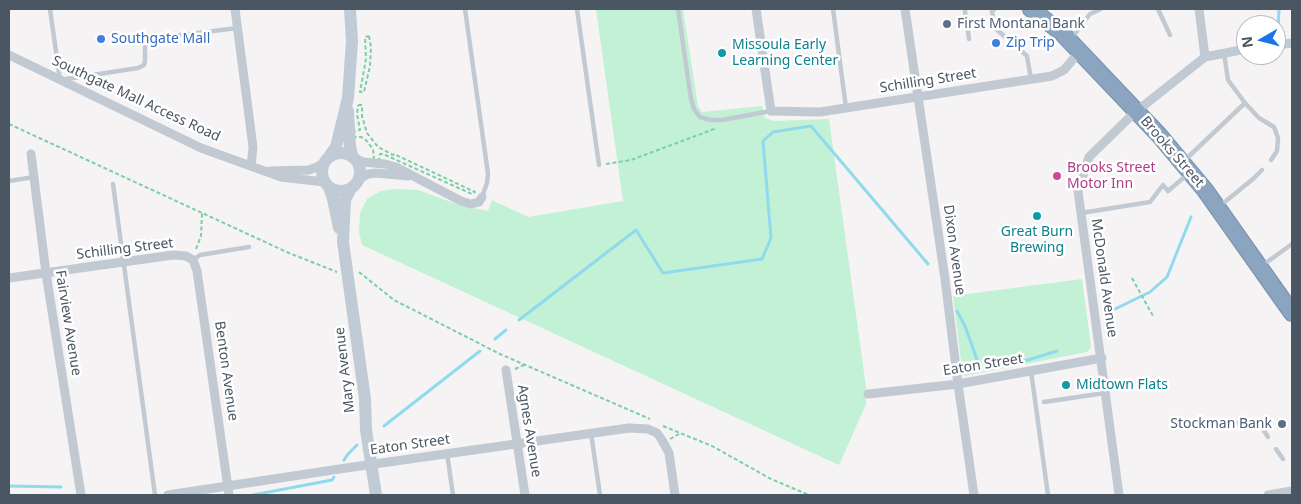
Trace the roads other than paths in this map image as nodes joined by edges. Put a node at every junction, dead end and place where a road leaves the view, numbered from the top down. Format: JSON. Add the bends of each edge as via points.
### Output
{"nodes":[{"id":1,"x":50,"y":9,"type":"edge"},
{"id":2,"x":235,"y":9,"type":"edge"},
{"id":3,"x":350,"y":9,"type":"edge"},
{"id":4,"x":465,"y":9,"type":"edge"},
{"id":5,"x":577,"y":9,"type":"edge"},
{"id":6,"x":678,"y":9,"type":"edge"},
{"id":7,"x":756,"y":9,"type":"edge"},
{"id":8,"x":832,"y":9,"type":"edge"},
{"id":9,"x":905,"y":9,"type":"edge"},
{"id":10,"x":994,"y":9,"type":"edge"},
{"id":11,"x":1032,"y":9,"type":"edge"},
{"id":12,"x":1100,"y":9,"type":"edge"},
{"id":13,"x":1158,"y":9,"type":"edge"},
{"id":14,"x":1199,"y":9,"type":"edge"},
{"id":15,"x":965,"y":11,"type":"dead end"},
{"id":16,"x":237,"y":28,"type":"junction"},
{"id":17,"x":1170,"y":35,"type":"dead end"},
{"id":18,"x":969,"y":39,"type":"dead end"},
{"id":19,"x":1075,"y":46,"type":"junction"},
{"id":20,"x":1236,"y":51,"type":"edge"},
{"id":21,"x":1224,"y":53,"type":"junction"},
{"id":22,"x":9,"y":55,"type":"edge"},
{"id":23,"x":1205,"y":57,"type":"junction"},
{"id":24,"x":1031,"y":79,"type":"junction"},
{"id":25,"x":60,"y":80,"type":"junction"},
{"id":26,"x":918,"y":96,"type":"junction"},
{"id":27,"x":351,"y":103,"type":"junction"},
{"id":28,"x":1245,"y":104,"type":"junction"},
{"id":29,"x":846,"y":108,"type":"junction"},
{"id":30,"x":771,"y":111,"type":"junction"},
{"id":31,"x":1136,"y":111,"type":"junction"},
{"id":32,"x":31,"y":154,"type":"dead end"},
{"id":33,"x":353,"y":157,"type":"junction"},
{"id":34,"x":327,"y":159,"type":"junction"},
{"id":35,"x":1271,"y":160,"type":"dead end"},
{"id":36,"x":598,"y":165,"type":"road end"},
{"id":37,"x":251,"y":166,"type":"junction"},
{"id":38,"x":1186,"y":167,"type":"junction"},
{"id":39,"x":1262,"y":170,"type":"dead end"},
{"id":40,"x":411,"y":176,"type":"junction"},
{"id":41,"x":34,"y":177,"type":"junction"},
{"id":42,"x":9,"y":181,"type":"edge"},
{"id":43,"x":355,"y":183,"type":"junction"},
{"id":44,"x":113,"y":184,"type":"dead end"},
{"id":45,"x":326,"y":184,"type":"junction"},
{"id":46,"x":482,"y":197,"type":"joint"},
{"id":47,"x":1218,"y":208,"type":"junction"},
{"id":48,"x":1081,"y":213,"type":"junction"},
{"id":49,"x":343,"y":242,"type":"junction"},
{"id":50,"x":1292,"y":244,"type":"edge"},
{"id":51,"x":249,"y":247,"type":"dead end"},
{"id":52,"x":191,"y":256,"type":"junction"},
{"id":53,"x":124,"y":262,"type":"junction"},
{"id":54,"x":1260,"y":267,"type":"junction"},
{"id":55,"x":46,"y":273,"type":"junction"},
{"id":56,"x":9,"y":278,"type":"edge"},
{"id":57,"x":1292,"y":313,"type":"edge"},
{"id":58,"x":1102,"y":358,"type":"junction"},
{"id":59,"x":511,"y":370,"type":"road end"},
{"id":60,"x":1031,"y":371,"type":"junction"},
{"id":61,"x":958,"y":384,"type":"junction"},
{"id":62,"x":1106,"y":392,"type":"junction"},
{"id":63,"x":868,"y":394,"type":"dead end"},
{"id":64,"x":1044,"y":402,"type":"dead end"},
{"id":65,"x":1236,"y":423,"type":"dead end"},
{"id":66,"x":591,"y":433,"type":"junction"},
{"id":67,"x":1268,"y":437,"type":"dead end"},
{"id":68,"x":518,"y":444,"type":"junction"},
{"id":69,"x":1276,"y":449,"type":"dead end"},
{"id":70,"x":447,"y":453,"type":"junction"},
{"id":71,"x":1283,"y":459,"type":"dead end"},
{"id":72,"x":371,"y":464,"type":"junction"},
{"id":73,"x":229,"y":491,"type":"edge"},
{"id":74,"x":1292,"y":491,"type":"edge"},
{"id":75,"x":81,"y":495,"type":"edge"},
{"id":76,"x":155,"y":495,"type":"edge"},
{"id":77,"x":168,"y":495,"type":"edge"},
{"id":78,"x":376,"y":495,"type":"edge"},
{"id":79,"x":452,"y":495,"type":"edge"},
{"id":80,"x":525,"y":495,"type":"edge"},
{"id":81,"x":600,"y":495,"type":"edge"},
{"id":82,"x":675,"y":495,"type":"edge"},
{"id":83,"x":974,"y":495,"type":"edge"},
{"id":84,"x":1048,"y":495,"type":"edge"},
{"id":85,"x":1119,"y":495,"type":"edge"},
{"id":86,"x":1268,"y":495,"type":"edge"}],
"edges":[{"from":1,"to":25,"type":"lane"},
{"from":2,"to":16,"type":"street"},
{"from":3,"to":27,"type":"street"},
{"from":4,"to":46,"type":"lane","via":[[488,174]]},
{"from":5,"to":36,"type":"lane"},
{"from":6,"to":30,"type":"lane","via":[[694,109],[700,117],[722,120]]},
{"from":7,"to":30,"type":"street"},
{"from":8,"to":29,"type":"lane"},
{"from":9,"to":26,"type":"street","name":"Dixon Avenue"},
{"from":10,"to":24,"type":"lane","via":[[995,28],[1027,56]]},
{"from":11,"to":19,"type":"highway","name":"Brooks Street"},
{"from":12,"to":19,"type":"lane","via":[[1090,14]]},
{"from":13,"to":17,"type":"lane"},
{"from":14,"to":23,"type":"street"},
{"from":15,"to":18,"type":"lane"},
{"from":16,"to":25,"type":"lane","via":[[150,39],[145,44],[144,64],[138,68]]},
{"from":16,"to":37,"type":"street","via":[[253,147]]},
{"from":19,"to":24,"type":"street","name":"Schilling Street","via":[[1064,70],[1052,76]]},
{"from":19,"to":31,"type":"highway","name":"Brooks Street"},
{"from":20,"to":21,"type":"street"},
{"from":21,"to":23,"type":"street"},
{"from":21,"to":28,"type":"lane","via":[[1228,80]]},
{"from":22,"to":25,"type":"street","name":"Southgate Mall Access Road"},
{"from":23,"to":31,"type":"street","name":"McDonald Avenue"},
{"from":24,"to":26,"type":"street","name":"Schilling Street"},
{"from":25,"to":37,"type":"street","name":"Southgate Mall Access Road","via":[[201,148]]},
{"from":26,"to":29,"type":"street","name":"Schilling Street"},
{"from":26,"to":61,"type":"street","name":"Dixon Avenue"},
{"from":27,"to":33,"type":"street","via":[[350,146]]},
{"from":27,"to":34,"type":"street","via":[[336,147]]},
{"from":28,"to":35,"type":"lane","via":[[1258,118],[1274,127],[1278,138],[1277,151]]},
{"from":28,"to":38,"type":"lane"},
{"from":29,"to":30,"type":"street","name":"Schilling Street","via":[[820,112]]},
{"from":31,"to":38,"type":"highway","name":"Brooks Street"},
{"from":31,"to":48,"type":"street","name":"McDonald Avenue","via":[[1090,157],[1078,191]]},
{"from":32,"to":41,"type":"street","name":"Fairview Avenue"},
{"from":33,"to":34,"type":"street","via":[[341,152]]},
{"from":33,"to":40,"type":"street","via":[[363,162],[396,167]]},
{"from":33,"to":43,"type":"street","via":[[360,168]]},
{"from":34,"to":37,"type":"street","name":"Southgate Mall Access Road","via":[[318,167],[301,171],[262,170]]},
{"from":34,"to":45,"type":"street","via":[[322,176]]},
{"from":37,"to":45,"type":"street","name":"Southgate Mall Access Road","via":[[281,177]]},
{"from":38,"to":47,"type":"highway","name":"Brooks Street"},
{"from":38,"to":48,"type":"lane","via":[[1168,192],[1164,185],[1150,202]]},
{"from":39,"to":47,"type":"lane"},
{"from":40,"to":43,"type":"street","via":[[368,174]]},
{"from":40,"to":46,"type":"street","via":[[471,204]]},
{"from":41,"to":42,"type":"lane"},
{"from":41,"to":55,"type":"street","name":"Fairview Avenue"},
{"from":43,"to":45,"type":"street","via":[[340,191]]},
{"from":43,"to":49,"type":"street","name":"Mary Avenue","via":[[345,200]]},
{"from":44,"to":53,"type":"lane"},
{"from":45,"to":49,"type":"street","name":"Mary Avenue"},
{"from":47,"to":54,"type":"highway","name":"Brooks Street"},
{"from":48,"to":58,"type":"street","name":"McDonald Avenue"},
{"from":49,"to":72,"type":"street","name":"Mary Avenue"},
{"from":50,"to":54,"type":"lane"},
{"from":51,"to":52,"type":"lane"},
{"from":52,"to":53,"type":"street","name":"Schilling Street","via":[[173,255]]},
{"from":52,"to":73,"type":"street","name":"Benton Avenue","via":[[198,271]]},
{"from":53,"to":55,"type":"street","name":"Schilling Street"},
{"from":53,"to":76,"type":"lane"},
{"from":54,"to":57,"type":"highway","name":"Brooks Street"},
{"from":55,"to":56,"type":"street","name":"Schilling Street"},
{"from":55,"to":75,"type":"street","name":"Fairview Avenue"},
{"from":58,"to":60,"type":"street","name":"Eaton Street"},
{"from":58,"to":62,"type":"street","name":"McDonald Avenue"},
{"from":59,"to":68,"type":"street","name":"Agnes Avenue"},
{"from":60,"to":61,"type":"street","name":"Eaton Street"},
{"from":60,"to":84,"type":"lane"},
{"from":61,"to":63,"type":"street","name":"Eaton Street"},
{"from":61,"to":83,"type":"street","name":"Dixon Avenue"},
{"from":62,"to":64,"type":"lane"},
{"from":62,"to":85,"type":"street","name":"McDonald Avenue"},
{"from":65,"to":67,"type":"lane","via":[[1249,421],[1261,426]]},
{"from":66,"to":68,"type":"street","name":"Eaton Street"},
{"from":66,"to":81,"type":"lane"},
{"from":66,"to":82,"type":"street","name":"Eaton Street","via":[[629,428],[657,433],[669,453]]},
{"from":68,"to":70,"type":"street","name":"Eaton Street"},
{"from":68,"to":80,"type":"street","name":"Agnes Avenue"},
{"from":69,"to":71,"type":"lane"},
{"from":70,"to":72,"type":"street","name":"Eaton Street"},
{"from":70,"to":79,"type":"lane"},
{"from":72,"to":73,"type":"street","name":"Eaton Street"},
{"from":72,"to":78,"type":"street","name":"Mary Avenue"},
{"from":73,"to":77,"type":"street","name":"Eaton Street"},
{"from":74,"to":86,"type":"street"}]}
